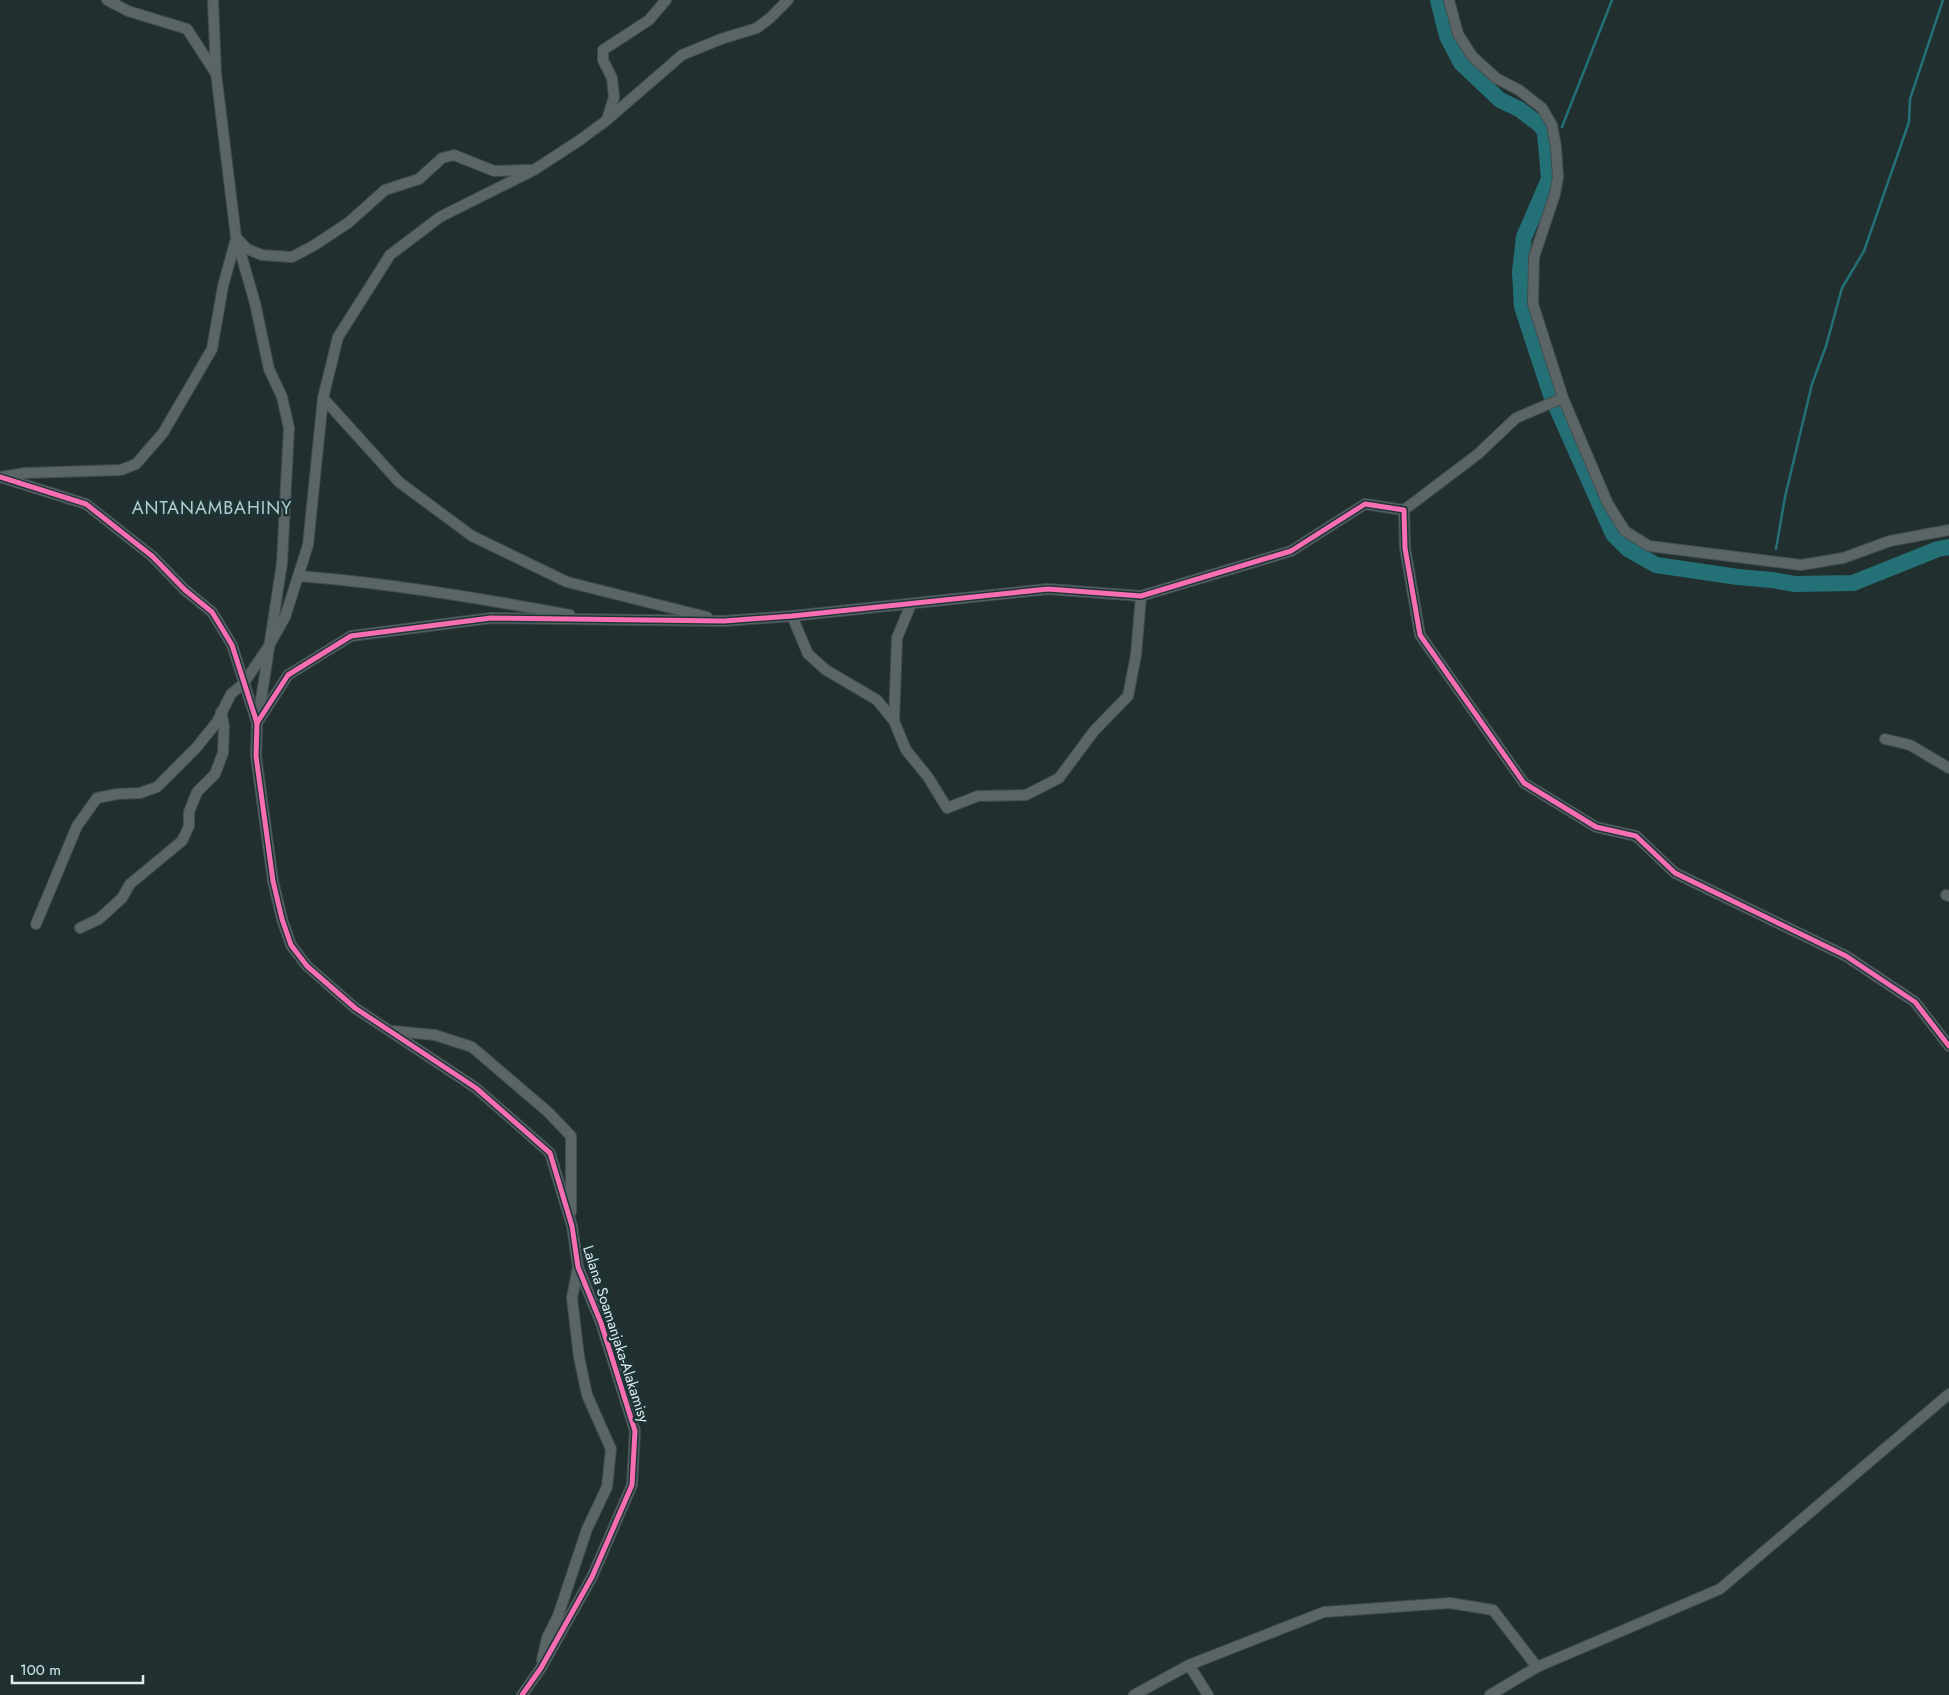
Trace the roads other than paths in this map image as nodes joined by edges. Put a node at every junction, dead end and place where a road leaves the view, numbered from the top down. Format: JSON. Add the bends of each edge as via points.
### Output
{"nodes":[{"id":1,"x":107,"y":0,"type":"edge"},
{"id":2,"x":213,"y":0,"type":"edge"},
{"id":3,"x":666,"y":0,"type":"edge"},
{"id":4,"x":788,"y":0,"type":"edge"},
{"id":5,"x":1450,"y":0,"type":"edge"},
{"id":6,"x":216,"y":73,"type":"junction"},
{"id":7,"x":607,"y":120,"type":"junction"},
{"id":8,"x":534,"y":170,"type":"junction"},
{"id":9,"x":236,"y":237,"type":"junction"},
{"id":10,"x":323,"y":398,"type":"junction"},
{"id":11,"x":1557,"y":401,"type":"junction"},
{"id":12,"x":0,"y":477,"type":"edge"},
{"id":13,"x":1404,"y":510,"type":"junction"},
{"id":14,"x":1949,"y":530,"type":"edge"},
{"id":15,"x":299,"y":576,"type":"junction"},
{"id":16,"x":1141,"y":596,"type":"junction"},
{"id":17,"x":911,"y":604,"type":"junction"},
{"id":18,"x":792,"y":616,"type":"junction"},
{"id":19,"x":595,"y":620,"type":"junction"},
{"id":20,"x":724,"y":621,"type":"junction"},
{"id":21,"x":267,"y":649,"type":"junction"},
{"id":22,"x":244,"y":684,"type":"junction"},
{"id":23,"x":221,"y":712,"type":"junction"},
{"id":24,"x":894,"y":721,"type":"junction"},
{"id":25,"x":257,"y":723,"type":"junction"},
{"id":26,"x":1885,"y":739,"type":"dead end"},
{"id":27,"x":1949,"y":768,"type":"edge"},
{"id":28,"x":36,"y":924,"type":"dead end"},
{"id":29,"x":80,"y":928,"type":"dead end"},
{"id":30,"x":390,"y":1031,"type":"junction"},
{"id":31,"x":1949,"y":1046,"type":"edge"},
{"id":32,"x":572,"y":1226,"type":"junction"},
{"id":33,"x":578,"y":1267,"type":"junction"},
{"id":34,"x":1949,"y":1394,"type":"edge"},
{"id":35,"x":1189,"y":1665,"type":"junction"},
{"id":36,"x":1537,"y":1667,"type":"junction"},
{"id":37,"x":541,"y":1668,"type":"junction"},
{"id":38,"x":522,"y":1695,"type":"edge"},
{"id":39,"x":1134,"y":1695,"type":"edge"},
{"id":40,"x":1208,"y":1695,"type":"edge"},
{"id":41,"x":1490,"y":1695,"type":"edge"}],
"edges":[{"from":1,"to":6,"type":"street","via":[[128,11],[187,29]]},
{"from":2,"to":6,"type":"street"},
{"from":3,"to":7,"type":"street","via":[[649,20],[604,50],[603,60],[612,78],[614,97]]},
{"from":4,"to":7,"type":"street","via":[[757,28],[682,54]]},
{"from":5,"to":11,"type":"street","via":[[1458,34],[1472,56],[1496,78],[1519,90],[1542,108],[1552,125],[1558,178],[1534,257],[1533,304]]},
{"from":6,"to":9,"type":"street"},
{"from":7,"to":8,"type":"street"},
{"from":8,"to":9,"type":"street","via":[[494,171],[454,155],[442,158],[419,179],[384,190],[348,223],[292,256],[262,255],[248,249]]},
{"from":8,"to":10,"type":"street","via":[[440,218],[390,255],[338,337]]},
{"from":9,"to":12,"type":"street","via":[[212,349],[163,433],[136,464],[121,470],[25,473]]},
{"from":9,"to":21,"type":"street","via":[[269,369],[282,397],[289,428],[282,563]]},
{"from":10,"to":15,"type":"street","via":[[308,545]]},
{"from":10,"to":20,"type":"street","via":[[399,482],[472,536],[567,582]]},
{"from":11,"to":13,"type":"street","via":[[1516,418],[1478,454]]},
{"from":11,"to":14,"type":"street","via":[[1624,531],[1649,546],[1801,565],[1844,558],[1890,541]]},
{"from":12,"to":22,"type":"street","via":[[86,504],[152,556],[212,612],[232,645]]},
{"from":13,"to":16,"type":"street","via":[[1365,504],[1291,551]]},
{"from":13,"to":31,"type":"street","via":[[1404,548],[1420,635],[1524,783],[1596,827],[1636,836],[1675,873],[1846,956],[1915,1002]]},
{"from":15,"to":19,"type":"street","via":[[370,581]]},
{"from":15,"to":21,"type":"street","via":[[285,617]]},
{"from":16,"to":17,"type":"street","via":[[1048,589]]},
{"from":16,"to":24,"type":"street","via":[[1136,655],[1128,696],[1094,731],[1059,778],[1026,795],[978,796],[947,808],[906,750]]},
{"from":17,"to":18,"type":"street"},
{"from":17,"to":24,"type":"street","via":[[898,638]]},
{"from":18,"to":20,"type":"street"},
{"from":18,"to":24,"type":"street","via":[[808,654],[826,670],[876,700]]},
{"from":19,"to":20,"type":"street"},
{"from":19,"to":25,"type":"street","via":[[491,618],[351,636],[288,676]]},
{"from":21,"to":22,"type":"street"},
{"from":21,"to":25,"type":"street"},
{"from":22,"to":23,"type":"street","via":[[230,694]]},
{"from":22,"to":25,"type":"street"},
{"from":23,"to":28,"type":"street","via":[[196,748],[157,787],[140,793],[97,798],[77,826]]},
{"from":23,"to":29,"type":"street","via":[[223,753],[215,774],[197,792],[182,841],[130,884],[122,898],[98,919]]},
{"from":25,"to":30,"type":"street","name":"Lalana Soamanjaka-Alakamisy","via":[[256,756],[273,881],[291,945],[308,966],[355,1008]]},
{"from":26,"to":27,"type":"street","via":[[1910,745]]},
{"from":30,"to":32,"type":"street","name":"Lalana Soamanjaka-Alakamisy","via":[[476,1088],[550,1153]]},
{"from":30,"to":32,"type":"street","via":[[435,1035],[472,1047],[571,1136]]},
{"from":32,"to":33,"type":"street","name":"Lalana Soamanjaka-Alakamisy"},
{"from":33,"to":37,"type":"street","via":[[572,1298],[579,1356],[587,1395],[611,1449],[607,1487],[587,1529],[558,1616],[547,1638]]},
{"from":33,"to":37,"type":"street","name":"Lalana Soamanjaka-Alakamisy","via":[[601,1323],[635,1431],[632,1485],[592,1577]]},
{"from":34,"to":36,"type":"street","via":[[1720,1589]]},
{"from":35,"to":36,"type":"street","via":[[1324,1612],[1450,1603],[1493,1610]]},
{"from":35,"to":39,"type":"street"},
{"from":35,"to":40,"type":"street"},
{"from":36,"to":41,"type":"street"},
{"from":37,"to":38,"type":"street","name":"Lalana Soamanjaka-Alakamisy"}]}
